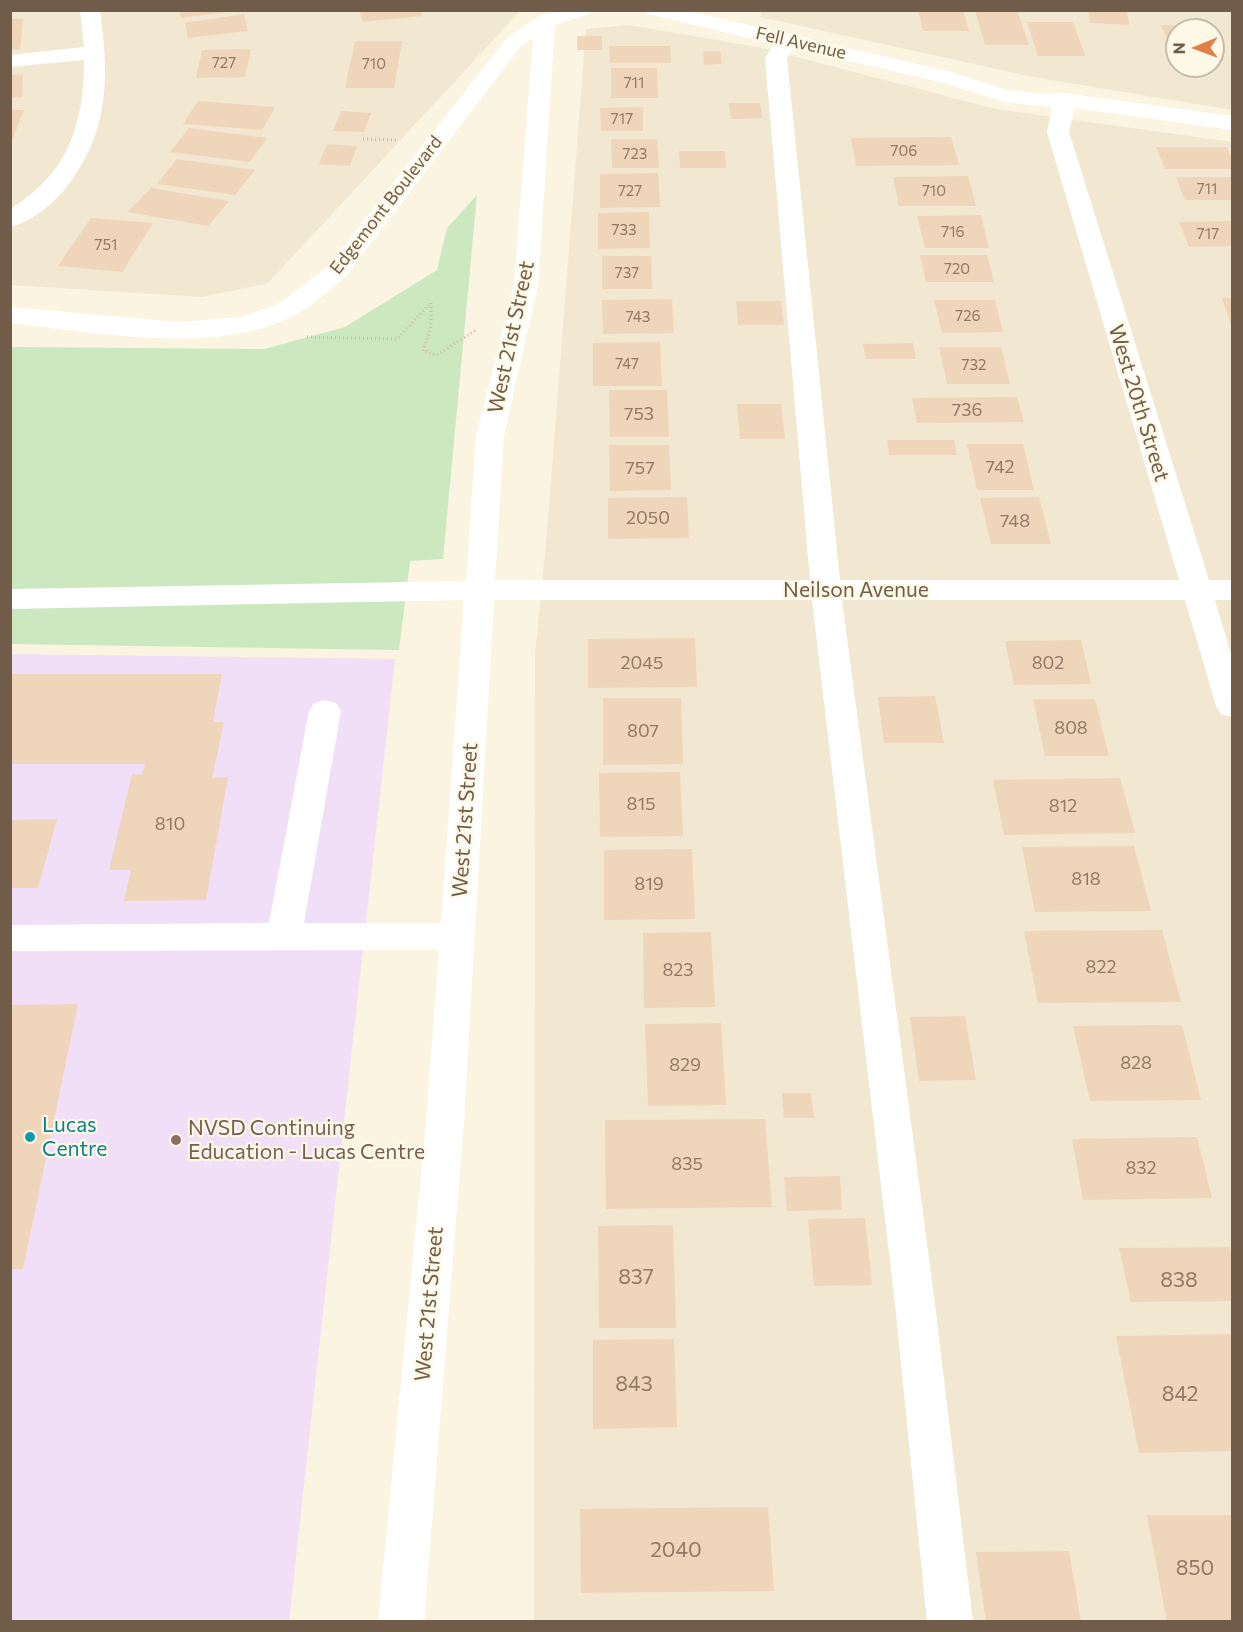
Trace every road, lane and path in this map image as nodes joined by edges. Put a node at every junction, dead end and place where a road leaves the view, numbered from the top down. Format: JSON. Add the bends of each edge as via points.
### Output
{"nodes":[{"id":1,"x":90,"y":10,"type":"edge"},
{"id":2,"x":582,"y":10,"type":"edge"},
{"id":3,"x":655,"y":10,"type":"edge"},
{"id":4,"x":545,"y":21,"type":"junction"},
{"id":5,"x":787,"y":40,"type":"junction"},
{"id":6,"x":96,"y":52,"type":"junction"},
{"id":7,"x":10,"y":61,"type":"edge"},
{"id":8,"x":1064,"y":99,"type":"junction"},
{"id":9,"x":1233,"y":123,"type":"edge"},
{"id":10,"x":363,"y":139,"type":"dead end"},
{"id":11,"x":402,"y":141,"type":"dead end"},
{"id":12,"x":10,"y":220,"type":"edge"},
{"id":13,"x":10,"y":315,"type":"edge"},
{"id":14,"x":485,"y":324,"type":"dead end"},
{"id":15,"x":316,"y":339,"type":"dead end"},
{"id":16,"x":480,"y":590,"type":"junction"},
{"id":17,"x":826,"y":590,"type":"junction"},
{"id":18,"x":1197,"y":590,"type":"junction"},
{"id":19,"x":1233,"y":590,"type":"edge"},
{"id":20,"x":10,"y":599,"type":"edge"},
{"id":21,"x":1233,"y":706,"type":"edge"},
{"id":22,"x":325,"y":711,"type":"dead end"},
{"id":23,"x":458,"y":936,"type":"junction"},
{"id":24,"x":284,"y":937,"type":"junction"},
{"id":25,"x":10,"y":938,"type":"edge"},
{"id":26,"x":401,"y":1622,"type":"edge"},
{"id":27,"x":950,"y":1622,"type":"edge"}],
"edges":[{"from":1,"to":6,"type":"street"},
{"from":2,"to":4,"type":"street"},
{"from":3,"to":5,"type":"street","name":"Fell Avenue"},
{"from":4,"to":13,"type":"street","name":"Edgemont Boulevard","via":[[514,42],[337,271],[310,295],[279,312],[242,325],[192,330]]},
{"from":4,"to":16,"type":"street","name":"West 21st Street","via":[[526,285],[490,436]]},
{"from":5,"to":8,"type":"street","name":"Fell Avenue","via":[[947,77],[988,93],[1036,102]]},
{"from":5,"to":17,"type":"street","via":[[776,58]]},
{"from":6,"to":7,"type":"street"},
{"from":6,"to":12,"type":"street","via":[[92,120],[82,148],[51,191]]},
{"from":8,"to":9,"type":"street","name":"Fell Avenue"},
{"from":8,"to":18,"type":"street","name":"West 20th Street","via":[[1058,132]]},
{"from":10,"to":11,"type":"path"},
{"from":14,"to":15,"type":"path","via":[[437,355],[423,351],[431,326],[431,303],[398,339]]},
{"from":16,"to":17,"type":"street","name":"Neilson Avenue"},
{"from":16,"to":20,"type":"street","name":"Neilson Avenue"},
{"from":16,"to":23,"type":"street","name":"West 21st Street"},
{"from":17,"to":18,"type":"street","name":"Neilson Avenue"},
{"from":17,"to":27,"type":"street","via":[[915,1304]]},
{"from":18,"to":19,"type":"street","name":"Neilson Avenue"},
{"from":18,"to":21,"type":"street","name":"West 20th Street"},
{"from":22,"to":24,"type":"street"},
{"from":23,"to":24,"type":"street"},
{"from":23,"to":26,"type":"street","name":"West 21st Street","via":[[446,1121]]},
{"from":24,"to":25,"type":"street"}]}
